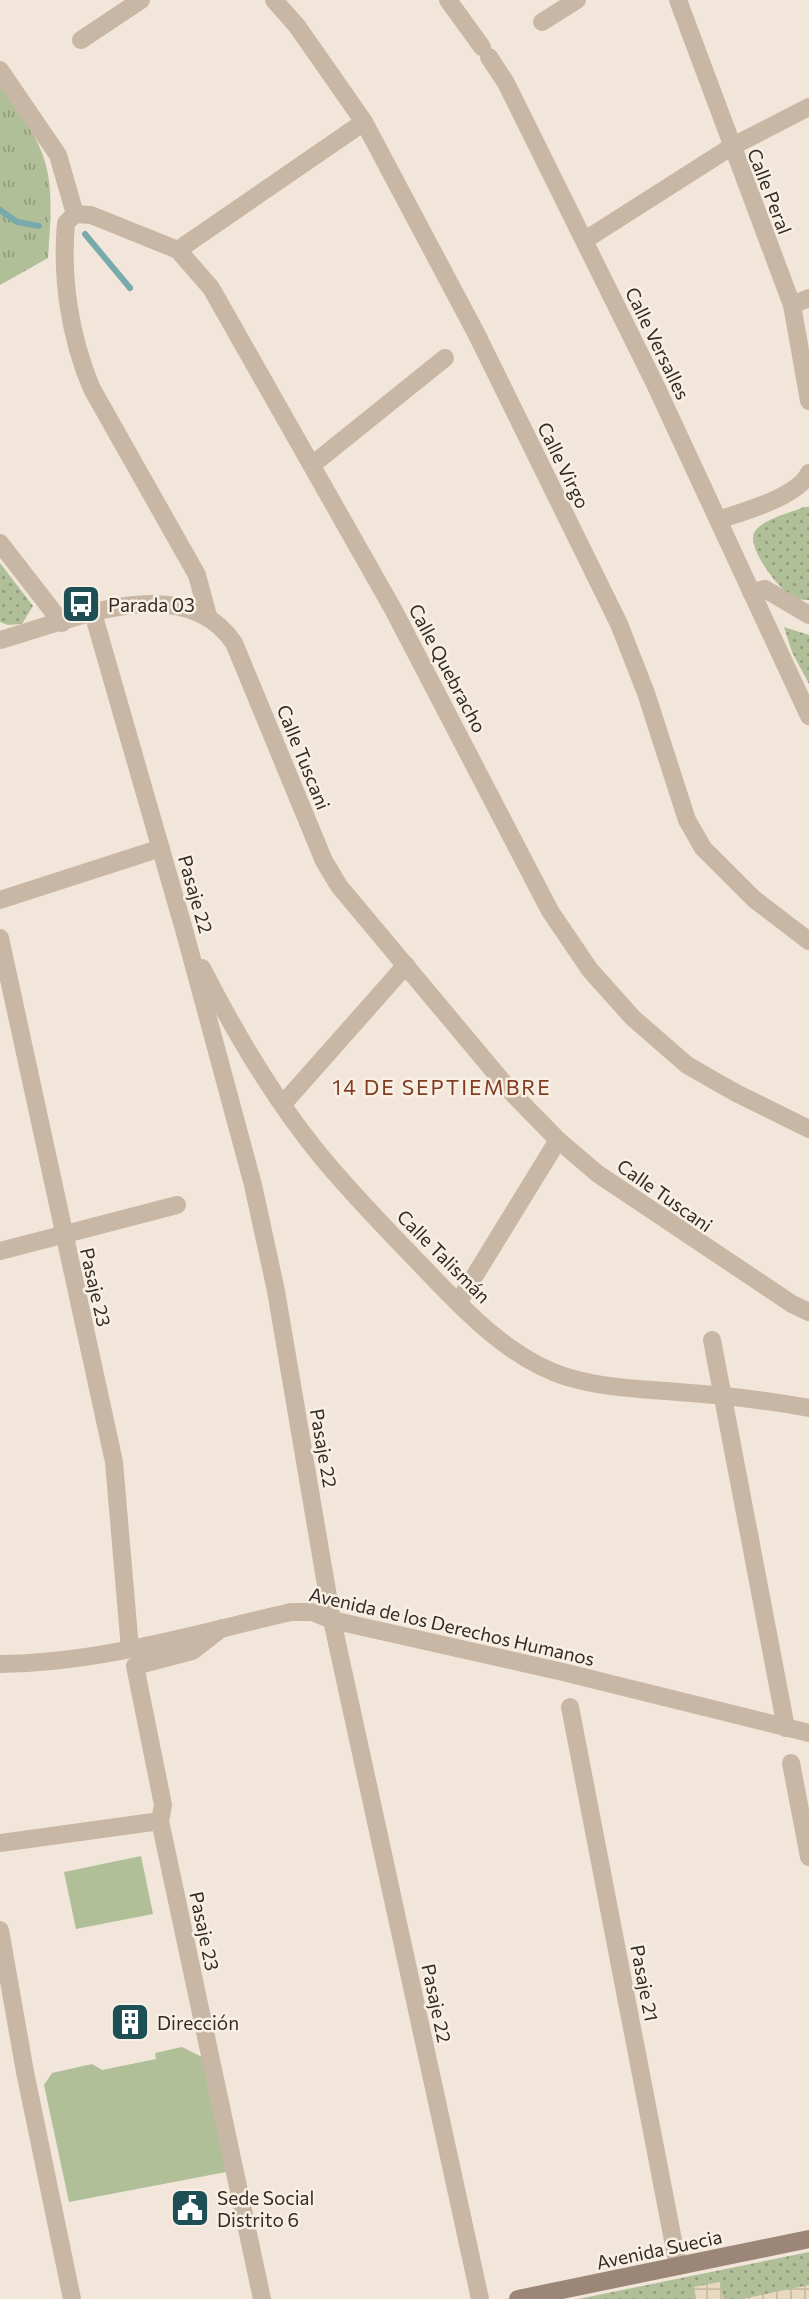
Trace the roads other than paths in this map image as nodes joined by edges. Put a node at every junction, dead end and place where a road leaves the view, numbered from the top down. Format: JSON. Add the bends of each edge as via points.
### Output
{"nodes":[{"id":1,"x":141,"y":0,"type":"edge"},
{"id":2,"x":274,"y":0,"type":"edge"},
{"id":3,"x":448,"y":0,"type":"edge"},
{"id":4,"x":577,"y":0,"type":"edge"},
{"id":5,"x":678,"y":0,"type":"edge"},
{"id":6,"x":542,"y":22,"type":"dead end"},
{"id":7,"x":81,"y":40,"type":"dead end"},
{"id":8,"x":0,"y":70,"type":"edge"},
{"id":9,"x":809,"y":107,"type":"edge"},
{"id":10,"x":364,"y":122,"type":"junction"},
{"id":11,"x":731,"y":147,"type":"junction"},
{"id":12,"x":75,"y":214,"type":"junction"},
{"id":13,"x":585,"y":240,"type":"junction"},
{"id":14,"x":178,"y":250,"type":"junction"},
{"id":15,"x":801,"y":301,"type":"edge"},
{"id":16,"x":445,"y":358,"type":"dead end"},
{"id":17,"x":809,"y":401,"type":"edge"},
{"id":18,"x":312,"y":465,"type":"junction"},
{"id":19,"x":808,"y":478,"type":"edge"},
{"id":20,"x":718,"y":520,"type":"junction"},
{"id":21,"x":0,"y":543,"type":"edge"},
{"id":22,"x":751,"y":592,"type":"junction"},
{"id":23,"x":93,"y":613,"type":"junction"},
{"id":24,"x":809,"y":615,"type":"edge"},
{"id":25,"x":208,"y":616,"type":"junction"},
{"id":26,"x":62,"y":623,"type":"junction"},
{"id":27,"x":0,"y":640,"type":"edge"},
{"id":28,"x":809,"y":716,"type":"edge"},
{"id":29,"x":161,"y":848,"type":"junction"},
{"id":30,"x":0,"y":900,"type":"edge"},
{"id":31,"x":185,"y":933,"type":"junction"},
{"id":32,"x":0,"y":938,"type":"edge"},
{"id":33,"x":809,"y":941,"type":"edge"},
{"id":34,"x":406,"y":965,"type":"junction"},
{"id":35,"x":283,"y":1104,"type":"junction"},
{"id":36,"x":809,"y":1129,"type":"edge"},
{"id":37,"x":558,"y":1140,"type":"junction"},
{"id":38,"x":177,"y":1205,"type":"dead end"},
{"id":39,"x":62,"y":1234,"type":"junction"},
{"id":40,"x":0,"y":1251,"type":"edge"},
{"id":41,"x":457,"y":1303,"type":"junction"},
{"id":42,"x":809,"y":1312,"type":"edge"},
{"id":43,"x":712,"y":1340,"type":"dead end"},
{"id":44,"x":724,"y":1395,"type":"junction"},
{"id":45,"x":809,"y":1408,"type":"edge"},
{"id":46,"x":332,"y":1620,"type":"junction"},
{"id":47,"x":222,"y":1628,"type":"junction"},
{"id":48,"x":130,"y":1649,"type":"junction"},
{"id":49,"x":0,"y":1664,"type":"edge"},
{"id":50,"x":570,"y":1707,"type":"dead end"},
{"id":51,"x":786,"y":1728,"type":"junction"},
{"id":52,"x":809,"y":1733,"type":"edge"},
{"id":53,"x":791,"y":1763,"type":"dead end"},
{"id":54,"x":160,"y":1821,"type":"junction"},
{"id":55,"x":0,"y":1843,"type":"edge"},
{"id":56,"x":809,"y":1857,"type":"edge"},
{"id":57,"x":0,"y":1930,"type":"edge"},
{"id":58,"x":809,"y":2239,"type":"edge"},
{"id":59,"x":678,"y":2266,"type":"junction"},
{"id":60,"x":72,"y":2299,"type":"edge"},
{"id":61,"x":262,"y":2299,"type":"edge"},
{"id":62,"x":480,"y":2299,"type":"edge"},
{"id":63,"x":518,"y":2299,"type":"edge"}],
"edges":[{"from":1,"to":7,"type":"street"},
{"from":2,"to":10,"type":"street","name":"Calle Virgo","via":[[298,26]]},
{"from":3,"to":13,"type":"street","name":"Calle Versalles","via":[[506,83]]},
{"from":4,"to":6,"type":"street"},
{"from":5,"to":11,"type":"street","name":"Calle Peral"},
{"from":8,"to":12,"type":"street","via":[[58,155]]},
{"from":9,"to":11,"type":"street"},
{"from":10,"to":14,"type":"street"},
{"from":10,"to":33,"type":"street","name":"Calle Virgo","via":[[476,333],[619,624],[687,820],[722,870]]},
{"from":11,"to":13,"type":"street"},
{"from":11,"to":15,"type":"street","name":"Calle Peral"},
{"from":12,"to":14,"type":"street","name":"Calle Quebracho","via":[[91,215]]},
{"from":12,"to":25,"type":"street","name":"Calle Tuscani","via":[[66,223],[64,243],[70,318],[80,361],[197,575]]},
{"from":13,"to":20,"type":"street","name":"Calle Versalles"},
{"from":14,"to":18,"type":"street","name":"Calle Quebracho","via":[[211,288]]},
{"from":15,"to":17,"type":"street","name":"Calle Peral"},
{"from":16,"to":18,"type":"street"},
{"from":18,"to":36,"type":"street","name":"Calle Quebracho","via":[[550,911],[590,970],[633,1018],[687,1065]]},
{"from":19,"to":20,"type":"street","via":[[758,507]]},
{"from":20,"to":22,"type":"street","name":"Calle Versalles"},
{"from":21,"to":26,"type":"street"},
{"from":22,"to":24,"type":"street","via":[[765,589]]},
{"from":22,"to":28,"type":"street","name":"Calle Versalles"},
{"from":23,"to":25,"type":"street","via":[[159,603]]},
{"from":23,"to":26,"type":"street"},
{"from":23,"to":29,"type":"street","name":"Pasaje 22"},
{"from":25,"to":34,"type":"street","name":"Calle Tuscani","via":[[223,626],[234,643],[324,861],[339,886]]},
{"from":26,"to":27,"type":"street"},
{"from":29,"to":30,"type":"street"},
{"from":29,"to":31,"type":"street","name":"Pasaje 22"},
{"from":31,"to":35,"type":"street","name":"Calle Talismán","via":[[226,1015]]},
{"from":31,"to":46,"type":"street","name":"Pasaje 22","via":[[274,1278]]},
{"from":32,"to":39,"type":"street","name":"Pasaje 23"},
{"from":34,"to":35,"type":"street"},
{"from":34,"to":37,"type":"street","name":"Calle Tuscani","via":[[513,1094]]},
{"from":35,"to":41,"type":"street","name":"Calle Talismán","via":[[323,1158]]},
{"from":37,"to":41,"type":"street"},
{"from":37,"to":42,"type":"street","name":"Calle Tuscani","via":[[691,1239]]},
{"from":38,"to":39,"type":"street"},
{"from":39,"to":40,"type":"street"},
{"from":39,"to":48,"type":"street","name":"Pasaje 23","via":[[114,1462]]},
{"from":41,"to":44,"type":"street","name":"Calle Talismán","via":[[494,1335],[564,1376],[598,1385]]},
{"from":43,"to":44,"type":"street"},
{"from":44,"to":45,"type":"street","name":"Calle Talismán"},
{"from":44,"to":51,"type":"street"},
{"from":46,"to":47,"type":"street","name":"Avenida de los Derechos Humanos","via":[[312,1612],[291,1612]]},
{"from":46,"to":51,"type":"street","name":"Avenida de los Derechos Humanos"},
{"from":46,"to":62,"type":"street","name":"Pasaje 22"},
{"from":47,"to":48,"type":"street","name":"Avenida de los Derechos Humanos"},
{"from":47,"to":54,"type":"street","name":"Pasaje 23","via":[[192,1651],[135,1666],[163,1805]]},
{"from":48,"to":49,"type":"street","name":"Avenida de los Derechos Humanos","via":[[49,1663]]},
{"from":50,"to":59,"type":"street","name":"Pasaje 21"},
{"from":51,"to":52,"type":"street","name":"Avenida de los Derechos Humanos"},
{"from":53,"to":56,"type":"street"},
{"from":54,"to":55,"type":"street"},
{"from":54,"to":61,"type":"street","name":"Pasaje 23"},
{"from":57,"to":60,"type":"street"},
{"from":58,"to":59,"type":"main road","name":"Avenida Suecia"},
{"from":59,"to":63,"type":"main road","name":"Avenida Suecia"}]}
